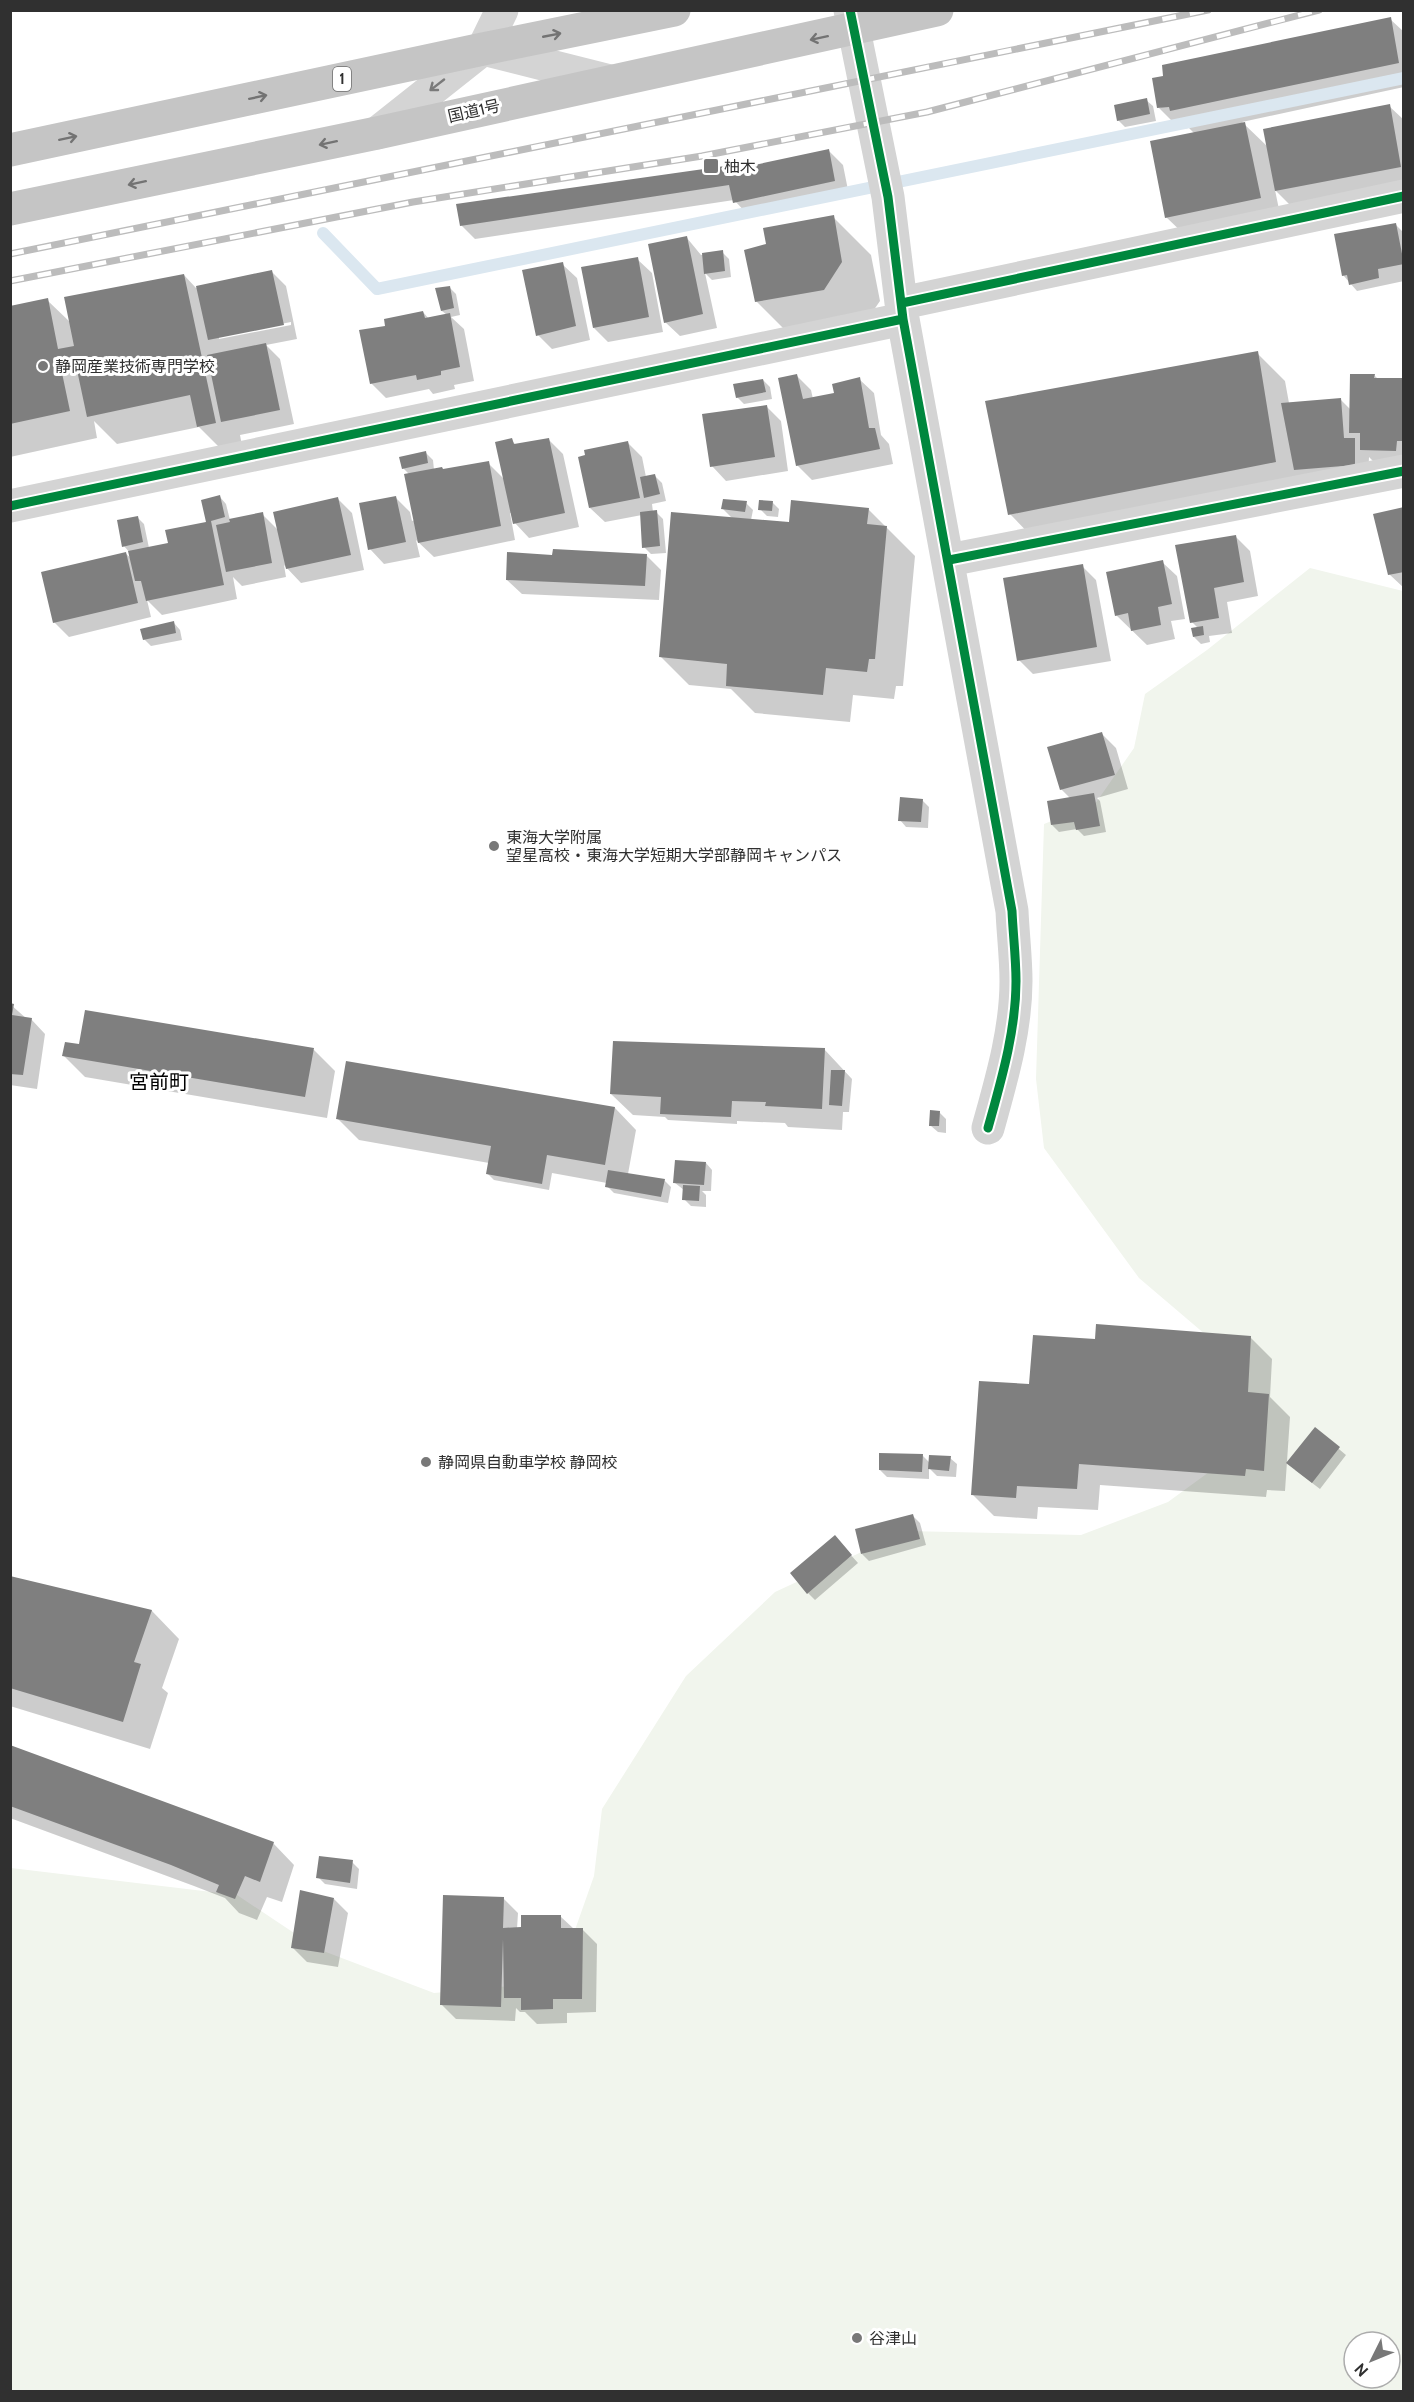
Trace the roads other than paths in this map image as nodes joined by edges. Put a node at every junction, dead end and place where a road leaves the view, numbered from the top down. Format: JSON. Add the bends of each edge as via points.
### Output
{"nodes":[{"id":1,"x":502,"y":10,"type":"edge"},
{"id":2,"x":674,"y":10,"type":"edge"},
{"id":3,"x":937,"y":10,"type":"edge"},
{"id":4,"x":852,"y":20,"type":"edge"},
{"id":5,"x":483,"y":49,"type":"junction"},
{"id":6,"x":610,"y":81,"type":"junction"},
{"id":7,"x":377,"y":133,"type":"junction"},
{"id":8,"x":10,"y":150,"type":"edge"},
{"id":9,"x":1404,"y":196,"type":"edge"},
{"id":10,"x":10,"y":209,"type":"edge"},
{"id":11,"x":902,"y":311,"type":"junction"},
{"id":12,"x":1404,"y":471,"type":"edge"},
{"id":13,"x":12,"y":513,"type":"edge"},
{"id":14,"x":949,"y":560,"type":"junction"},
{"id":15,"x":988,"y":1128,"type":"dead end"}],
"edges":[{"from":1,"to":5,"type":"street"},
{"from":5,"to":2,"type":"highway","number":"1","one_way":true},
{"from":3,"to":4,"type":"highway","name":"国道1号"},
{"from":4,"to":6,"type":"highway","name":"国道1号","one_way":true},
{"from":4,"to":11,"type":"street","via":[[888,198]]},
{"from":5,"to":6,"type":"street"},
{"from":5,"to":7,"type":"street","one_way":true},
{"from":8,"to":5,"type":"highway","number":"1","one_way":true},
{"from":6,"to":7,"type":"highway","name":"国道1号"},
{"from":7,"to":10,"type":"highway","name":"国道1号","one_way":true},
{"from":9,"to":11,"type":"street"},
{"from":11,"to":13,"type":"street"},
{"from":11,"to":14,"type":"street"},
{"from":12,"to":14,"type":"street"},
{"from":14,"to":15,"type":"street","via":[[1012,911],[1016,982],[1003,1073]]}]}
